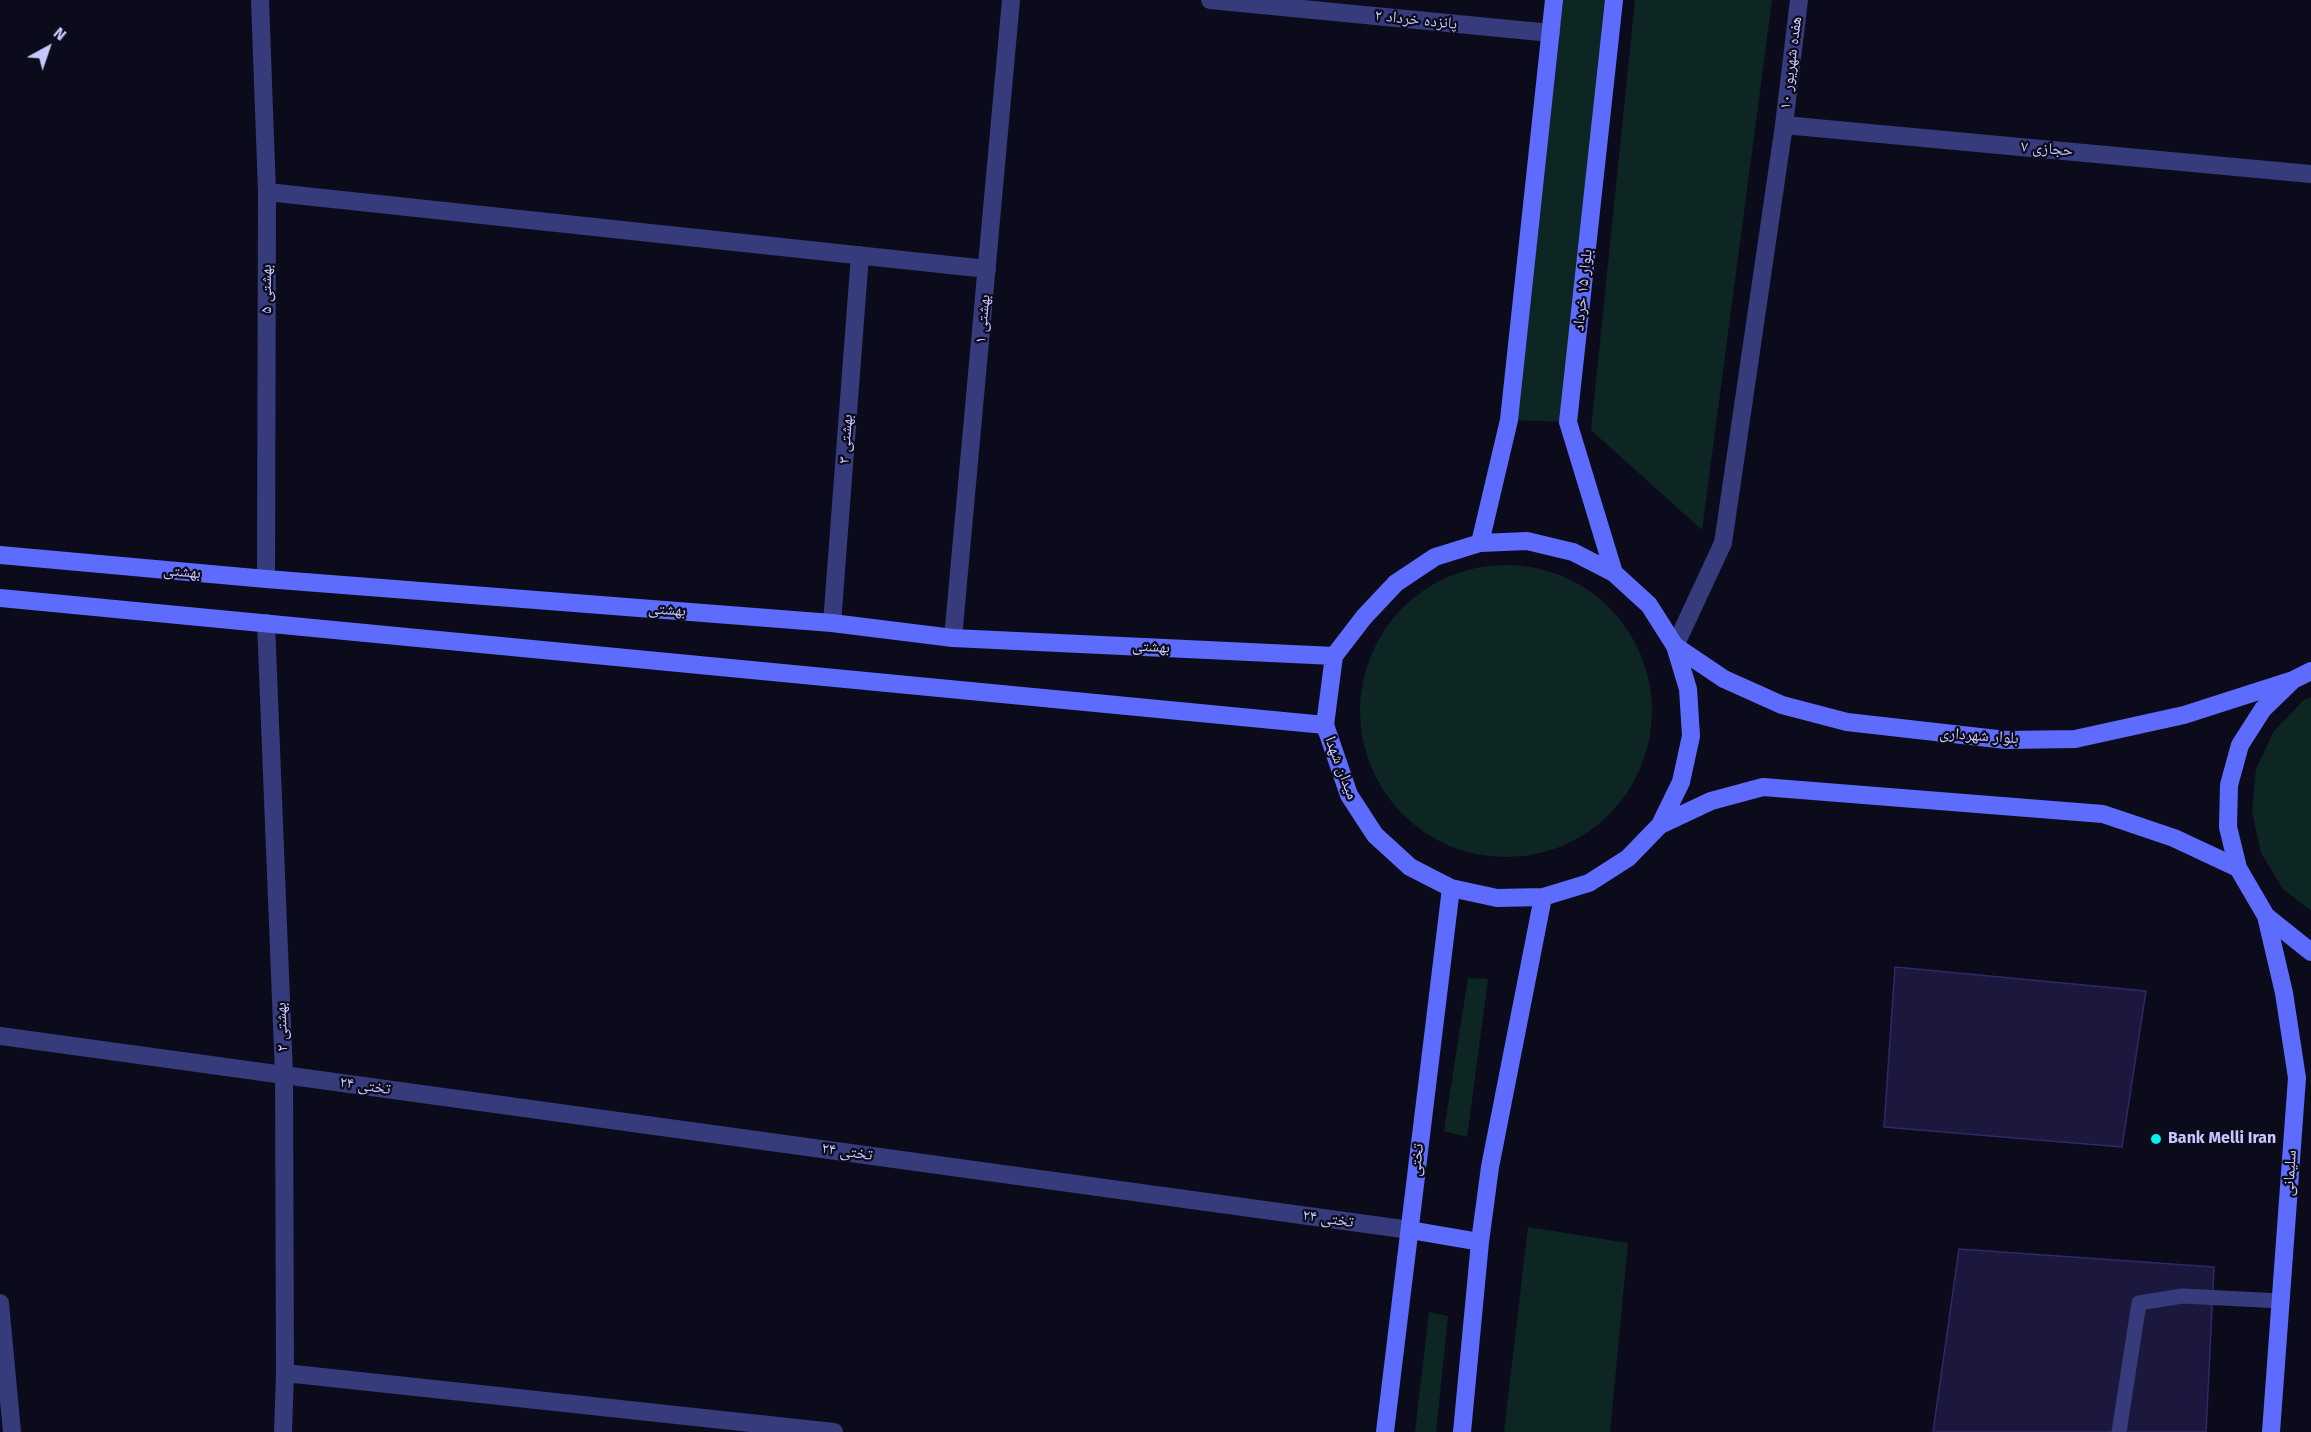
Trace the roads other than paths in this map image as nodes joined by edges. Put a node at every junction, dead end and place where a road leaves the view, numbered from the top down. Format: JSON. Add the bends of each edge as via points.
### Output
{"nodes":[{"id":1,"x":260,"y":0,"type":"edge"},
{"id":2,"x":1011,"y":0,"type":"edge"},
{"id":3,"x":1210,"y":0,"type":"edge"},
{"id":4,"x":1554,"y":0,"type":"edge"},
{"id":5,"x":1614,"y":0,"type":"edge"},
{"id":6,"x":1799,"y":0,"type":"edge"},
{"id":7,"x":1551,"y":33,"type":"junction"},
{"id":8,"x":1784,"y":125,"type":"junction"},
{"id":9,"x":2311,"y":174,"type":"edge"},
{"id":10,"x":267,"y":192,"type":"junction"},
{"id":11,"x":860,"y":255,"type":"junction"},
{"id":12,"x":987,"y":269,"type":"junction"},
{"id":13,"x":1480,"y":543,"type":"junction"},
{"id":14,"x":0,"y":555,"type":"edge"},
{"id":15,"x":1614,"y":573,"type":"junction"},
{"id":16,"x":266,"y":579,"type":"junction"},
{"id":17,"x":0,"y":598,"type":"edge"},
{"id":18,"x":266,"y":623,"type":"junction"},
{"id":19,"x":832,"y":623,"type":"junction"},
{"id":20,"x":953,"y":638,"type":"junction"},
{"id":21,"x":1675,"y":646,"type":"junction"},
{"id":22,"x":1334,"y":656,"type":"junction"},
{"id":23,"x":2311,"y":671,"type":"edge"},
{"id":24,"x":2293,"y":680,"type":"junction"},
{"id":25,"x":1325,"y":725,"type":"junction"},
{"id":26,"x":1660,"y":825,"type":"junction"},
{"id":27,"x":2238,"y":868,"type":"junction"},
{"id":28,"x":1451,"y":888,"type":"junction"},
{"id":29,"x":1543,"y":897,"type":"junction"},
{"id":30,"x":2266,"y":916,"type":"junction"},
{"id":31,"x":2311,"y":952,"type":"edge"},
{"id":32,"x":0,"y":1036,"type":"edge"},
{"id":33,"x":284,"y":1075,"type":"junction"},
{"id":34,"x":1410,"y":1230,"type":"junction"},
{"id":35,"x":1480,"y":1242,"type":"junction"},
{"id":36,"x":2281,"y":1301,"type":"junction"},
{"id":37,"x":0,"y":1303,"type":"edge"},
{"id":38,"x":285,"y":1373,"type":"junction"},
{"id":39,"x":12,"y":1432,"type":"edge"},
{"id":40,"x":283,"y":1432,"type":"edge"},
{"id":41,"x":834,"y":1432,"type":"edge"},
{"id":42,"x":1385,"y":1432,"type":"edge"},
{"id":43,"x":1462,"y":1432,"type":"edge"},
{"id":44,"x":2119,"y":1432,"type":"edge"},
{"id":45,"x":2271,"y":1432,"type":"edge"}],
"edges":[{"from":1,"to":10,"type":"street","name":"بهشتی ۵"},
{"from":2,"to":12,"type":"street","name":"بهشتی ۱"},
{"from":3,"to":7,"type":"street","name":"پانزده خرداد ۲"},
{"from":4,"to":7,"type":"main road"},
{"from":5,"to":15,"type":"main road","name":"بلوار ۱۵ خرداد","via":[[1568,422]]},
{"from":6,"to":8,"type":"street","name":"هفده شهریور ۱۰"},
{"from":7,"to":13,"type":"main road","via":[[1509,420]]},
{"from":8,"to":9,"type":"street","name":"حجازی ۷"},
{"from":8,"to":21,"type":"street","name":"هفده شهریور ۱۰","via":[[1723,543]]},
{"from":10,"to":11,"type":"street"},
{"from":10,"to":16,"type":"street","name":"بهشتی ۵"},
{"from":11,"to":12,"type":"street"},
{"from":11,"to":19,"type":"street","name":"بهشتی ۳"},
{"from":12,"to":20,"type":"street","name":"بهشتی ۱"},
{"from":13,"to":15,"type":"main road","name":"میدان شهدا","via":[[1527,541],[1573,552]]},
{"from":13,"to":22,"type":"main road","name":"میدان شهدا","via":[[1435,558],[1396,583]]},
{"from":14,"to":16,"type":"main road","name":"بهشتی"},
{"from":15,"to":21,"type":"main road","name":"میدان شهدا","via":[[1649,605]]},
{"from":16,"to":19,"type":"main road","name":"بهشتی"},
{"from":17,"to":18,"type":"main road"},
{"from":18,"to":25,"type":"main road"},
{"from":18,"to":33,"type":"street","name":"بهشتی ۲"},
{"from":19,"to":20,"type":"main road","name":"بهشتی"},
{"from":20,"to":22,"type":"main road","name":"بهشتی"},
{"from":21,"to":24,"type":"main road","name":"بلوار شهرداری","via":[[1724,679],[1782,705],[1847,722],[2006,740],[2075,739],[2184,715]]},
{"from":21,"to":26,"type":"main road","name":"میدان شهدا","via":[[1689,689],[1691,736],[1680,782]]},
{"from":22,"to":25,"type":"main road","name":"میدان شهدا"},
{"from":23,"to":24,"type":"main road"},
{"from":24,"to":27,"type":"main road","via":[[2263,709],[2240,745],[2229,785],[2228,827]]},
{"from":25,"to":28,"type":"main road","name":"میدان شهدا","via":[[1349,795],[1375,835],[1410,867]]},
{"from":26,"to":27,"type":"main road","via":[[1711,801],[1763,787],[2103,814],[2174,838]]},
{"from":26,"to":29,"type":"main road","name":"میدان شهدا","via":[[1628,858],[1589,883]]},
{"from":27,"to":30,"type":"main road"},
{"from":28,"to":29,"type":"main road","name":"میدان شهدا","via":[[1497,898]]},
{"from":28,"to":34,"type":"main road","name":"تختی"},
{"from":29,"to":35,"type":"main road","via":[[1490,1167]]},
{"from":30,"to":31,"type":"main road"},
{"from":30,"to":36,"type":"main road","name":"سلیمانی","via":[[2284,993],[2297,1078]]},
{"from":32,"to":33,"type":"street","name":"تختی ۲۴"},
{"from":33,"to":34,"type":"street","name":"تختی ۲۴"},
{"from":33,"to":38,"type":"street","name":"بهشتی ۲"},
{"from":34,"to":35,"type":"main road"},
{"from":34,"to":42,"type":"main road","name":"تختی"},
{"from":35,"to":43,"type":"main road"},
{"from":36,"to":44,"type":"lane","via":[[2182,1296],[2139,1302]]},
{"from":36,"to":45,"type":"main road","name":"سلیمانی"},
{"from":37,"to":39,"type":"street"},
{"from":38,"to":40,"type":"street","name":"بهشتی ۲"},
{"from":38,"to":41,"type":"street"}]}
